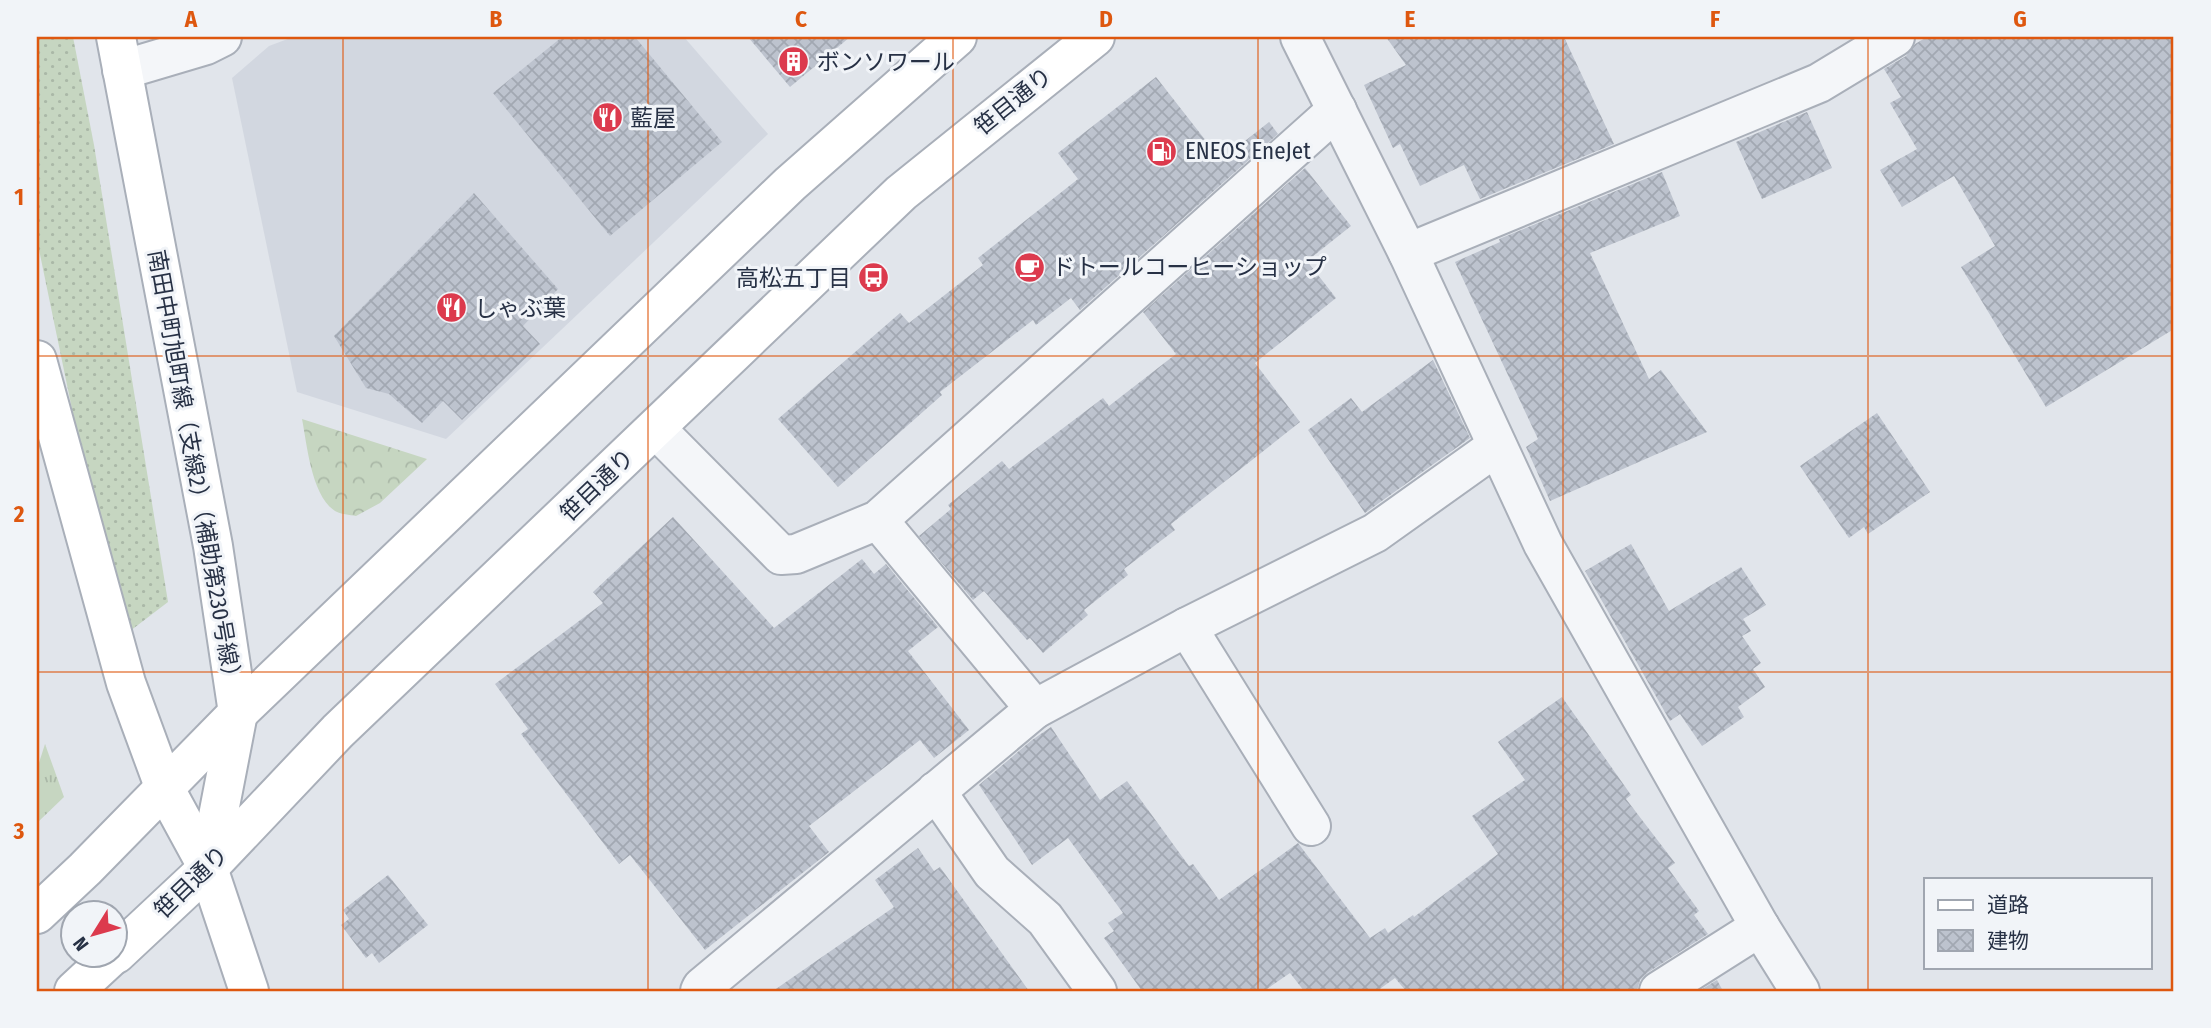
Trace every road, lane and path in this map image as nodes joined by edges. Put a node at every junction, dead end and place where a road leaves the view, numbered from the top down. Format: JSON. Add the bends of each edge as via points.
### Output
{"nodes":[{"id":1,"x":222,"y":37,"type":"edge"},
{"id":2,"x":957,"y":37,"type":"edge"},
{"id":3,"x":1095,"y":37,"type":"edge"},
{"id":4,"x":1300,"y":37,"type":"edge"},
{"id":5,"x":1895,"y":37,"type":"edge"},
{"id":6,"x":119,"y":53,"type":"edge"},
{"id":7,"x":1337,"y":110,"type":"junction"},
{"id":8,"x":1408,"y":253,"type":"junction"},
{"id":9,"x":37,"y":360,"type":"edge"},
{"id":10,"x":656,"y":429,"type":"junction"},
{"id":11,"x":1497,"y":446,"type":"junction"},
{"id":12,"x":878,"y":520,"type":"junction"},
{"id":13,"x":1187,"y":627,"type":"junction"},
{"id":14,"x":1035,"y":709,"type":"junction"},
{"id":15,"x":238,"y":713,"type":"junction"},
{"id":16,"x":165,"y":789,"type":"junction"},
{"id":17,"x":936,"y":791,"type":"junction"},
{"id":18,"x":1311,"y":826,"type":"dead end"},
{"id":19,"x":208,"y":868,"type":"junction"},
{"id":20,"x":37,"y":914,"type":"edge"},
{"id":21,"x":1760,"y":927,"type":"junction"},
{"id":22,"x":130,"y":940,"type":"edge"},
{"id":23,"x":99,"y":968,"type":"edge"},
{"id":24,"x":74,"y":991,"type":"edge"},
{"id":25,"x":248,"y":991,"type":"edge"},
{"id":26,"x":700,"y":991,"type":"edge"},
{"id":27,"x":1097,"y":991,"type":"edge"},
{"id":28,"x":1659,"y":991,"type":"edge"},
{"id":29,"x":1800,"y":991,"type":"edge"}],
"edges":[{"from":1,"to":6,"type":"street","via":[[206,45]]},
{"from":2,"to":15,"type":"main road","via":[[790,184]]},
{"from":3,"to":10,"type":"main road","name":"笹目通り","via":[[901,193]]},
{"from":4,"to":7,"type":"street"},
{"from":5,"to":8,"type":"street","via":[[1819,83]]},
{"from":6,"to":15,"type":"main road","name":"南田中町旭町線（支線2）（補助第230号線）","via":[[213,546]]},
{"from":7,"to":8,"type":"street"},
{"from":7,"to":12,"type":"street"},
{"from":8,"to":11,"type":"street"},
{"from":9,"to":16,"type":"main road","via":[[126,683]]},
{"from":10,"to":12,"type":"street","via":[[781,555],[796,554]]},
{"from":10,"to":19,"type":"main road","name":"笹目通り","via":[[331,738]]},
{"from":11,"to":13,"type":"street","via":[[1375,533]]},
{"from":11,"to":21,"type":"street","via":[[1543,544]]},
{"from":12,"to":14,"type":"street"},
{"from":13,"to":14,"type":"street"},
{"from":13,"to":18,"type":"street"},
{"from":14,"to":17,"type":"street"},
{"from":15,"to":16,"type":"main road"},
{"from":15,"to":19,"type":"main road","name":"南田中町旭町線（支線2）（補助第230号線）"},
{"from":16,"to":19,"type":"main road"},
{"from":16,"to":20,"type":"main road"},
{"from":17,"to":26,"type":"street"},
{"from":17,"to":27,"type":"street","via":[[992,872],[1045,919]]},
{"from":19,"to":22,"type":"main road","name":"笹目通り"},
{"from":19,"to":25,"type":"main road"},
{"from":21,"to":28,"type":"street"},
{"from":21,"to":29,"type":"street"},
{"from":23,"to":24,"type":"main road","name":"笹目通り"}]}
